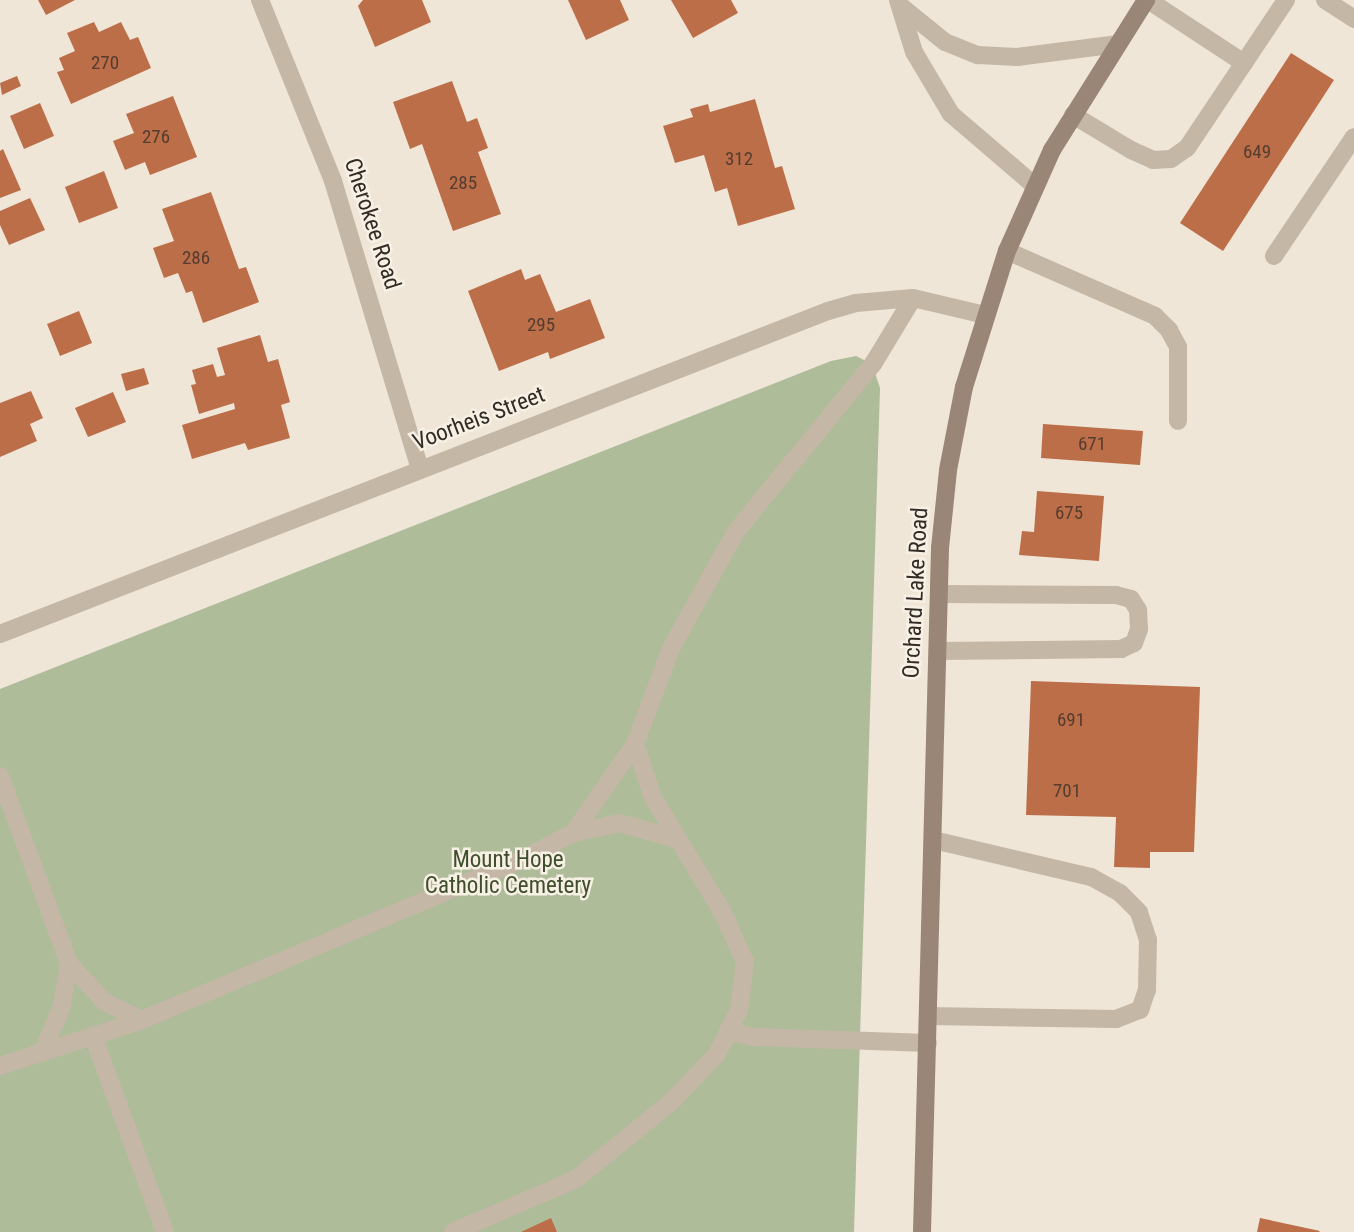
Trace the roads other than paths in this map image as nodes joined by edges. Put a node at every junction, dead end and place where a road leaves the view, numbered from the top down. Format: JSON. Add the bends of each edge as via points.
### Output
{"nodes":[{"id":1,"x":260,"y":0,"type":"edge"},
{"id":2,"x":1147,"y":0,"type":"edge"},
{"id":3,"x":1286,"y":0,"type":"edge"},
{"id":4,"x":1325,"y":0,"type":"edge"},
{"id":5,"x":900,"y":4,"type":"edge"},
{"id":6,"x":1354,"y":19,"type":"edge"},
{"id":7,"x":1118,"y":44,"type":"junction"},
{"id":8,"x":1244,"y":63,"type":"junction"},
{"id":9,"x":1073,"y":115,"type":"junction"},
{"id":10,"x":1354,"y":137,"type":"edge"},
{"id":11,"x":1035,"y":186,"type":"junction"},
{"id":12,"x":1007,"y":251,"type":"junction"},
{"id":13,"x":1274,"y":256,"type":"dead end"},
{"id":14,"x":913,"y":298,"type":"junction"},
{"id":15,"x":985,"y":315,"type":"junction"},
{"id":16,"x":1178,"y":421,"type":"dead end"},
{"id":17,"x":420,"y":469,"type":"junction"},
{"id":18,"x":939,"y":594,"type":"junction"},
{"id":19,"x":0,"y":634,"type":"edge"},
{"id":20,"x":938,"y":651,"type":"junction"},
{"id":21,"x":635,"y":744,"type":"junction"},
{"id":22,"x":0,"y":776,"type":"edge"},
{"id":23,"x":572,"y":833,"type":"junction"},
{"id":24,"x":673,"y":838,"type":"junction"},
{"id":25,"x":933,"y":841,"type":"junction"},
{"id":26,"x":69,"y":964,"type":"junction"},
{"id":27,"x":928,"y":1016,"type":"junction"},
{"id":28,"x":142,"y":1020,"type":"junction"},
{"id":29,"x":728,"y":1031,"type":"junction"},
{"id":30,"x":93,"y":1036,"type":"junction"},
{"id":31,"x":928,"y":1043,"type":"junction"},
{"id":32,"x":42,"y":1053,"type":"junction"},
{"id":33,"x":0,"y":1066,"type":"edge"},
{"id":34,"x":165,"y":1232,"type":"edge"},
{"id":35,"x":453,"y":1232,"type":"edge"},
{"id":36,"x":922,"y":1232,"type":"edge"}],
"edges":[{"from":1,"to":17,"type":"street","name":"Cherokee Road","via":[[341,205]]},
{"from":2,"to":7,"type":"main road","name":"Orchard Lake Road"},
{"from":2,"to":8,"type":"street"},
{"from":3,"to":8,"type":"street"},
{"from":4,"to":6,"type":"street"},
{"from":5,"to":7,"type":"street","via":[[945,42],[978,55],[1017,57]]},
{"from":5,"to":11,"type":"street","via":[[914,52],[951,114]]},
{"from":7,"to":9,"type":"main road","name":"Orchard Lake Road"},
{"from":8,"to":9,"type":"street","via":[[1187,148],[1171,159],[1153,160]]},
{"from":9,"to":11,"type":"main road","name":"Orchard Lake Road"},
{"from":10,"to":13,"type":"street"},
{"from":11,"to":12,"type":"main road","name":"Orchard Lake Road"},
{"from":12,"to":15,"type":"main road","name":"Orchard Lake Road"},
{"from":12,"to":16,"type":"street","via":[[1154,316],[1169,330],[1178,347]]},
{"from":14,"to":15,"type":"street","name":"Voorheis Street"},
{"from":14,"to":17,"type":"street","name":"Voorheis Street","via":[[856,303],[828,311]]},
{"from":14,"to":21,"type":"street","via":[[873,364],[737,530],[671,648]]},
{"from":15,"to":18,"type":"main road","name":"Orchard Lake Road","via":[[964,387],[948,470]]},
{"from":17,"to":19,"type":"street","name":"Voorheis Street"},
{"from":18,"to":20,"type":"main road","name":"Orchard Lake Road"},
{"from":18,"to":20,"type":"street","via":[[1116,595],[1131,599],[1138,610],[1139,629],[1134,643],[1121,649]]},
{"from":20,"to":25,"type":"main road","name":"Orchard Lake Road"},
{"from":21,"to":23,"type":"street"},
{"from":21,"to":24,"type":"street","via":[[653,798]]},
{"from":22,"to":26,"type":"street"},
{"from":23,"to":24,"type":"street","via":[[620,823]]},
{"from":23,"to":28,"type":"street","via":[[525,858]]},
{"from":24,"to":29,"type":"street","via":[[723,913],[745,962],[739,1010]]},
{"from":25,"to":27,"type":"main road","name":"Orchard Lake Road"},
{"from":25,"to":27,"type":"street","via":[[1091,877],[1120,893],[1139,912],[1148,940],[1147,990],[1140,1010],[1116,1019]]},
{"from":26,"to":28,"type":"street","via":[[105,1002]]},
{"from":26,"to":32,"type":"street","via":[[61,1009]]},
{"from":27,"to":31,"type":"main road","name":"Orchard Lake Road"},
{"from":28,"to":30,"type":"street"},
{"from":29,"to":31,"type":"street","via":[[754,1037]]},
{"from":29,"to":35,"type":"street","via":[[717,1054],[670,1103],[576,1179]]},
{"from":30,"to":32,"type":"street"},
{"from":30,"to":34,"type":"street"},
{"from":31,"to":36,"type":"main road","name":"Orchard Lake Road"},
{"from":32,"to":33,"type":"street"}]}
